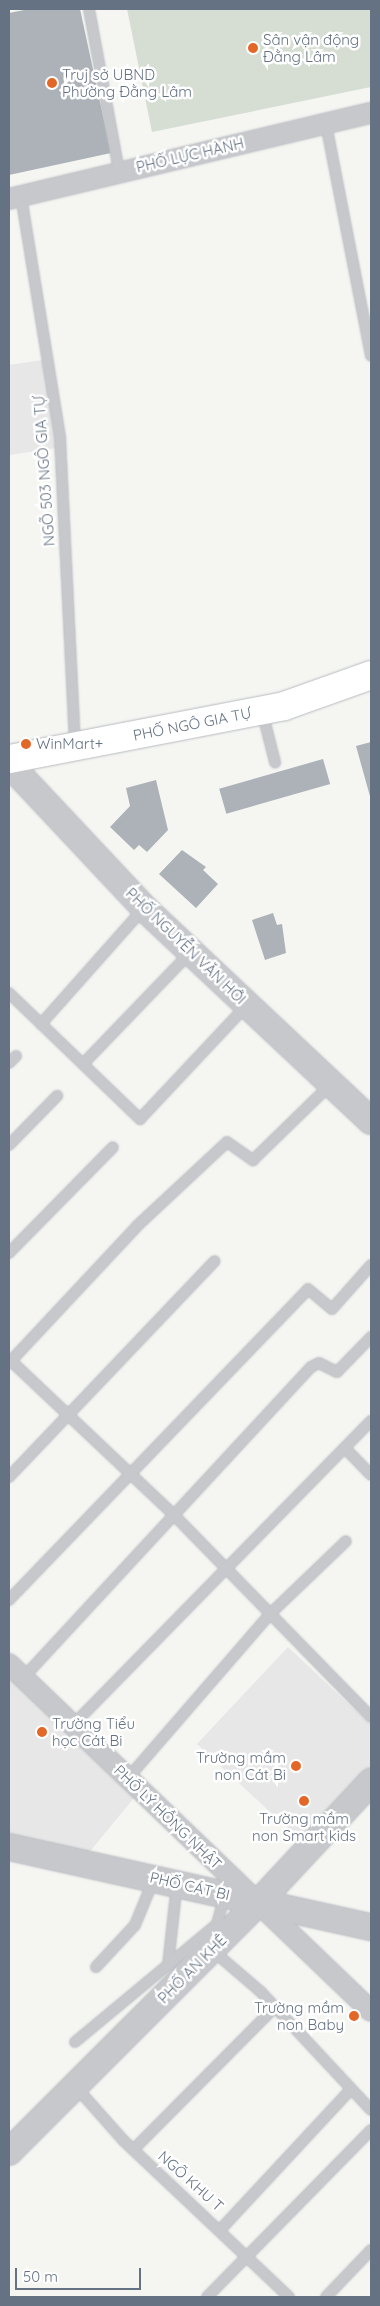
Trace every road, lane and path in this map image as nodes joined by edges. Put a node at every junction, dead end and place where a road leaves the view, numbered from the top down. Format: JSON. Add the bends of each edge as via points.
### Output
{"nodes":[{"id":1,"x":89,"y":9,"type":"edge"},
{"id":2,"x":371,"y":113,"type":"edge"},
{"id":3,"x":326,"y":124,"type":"junction"},
{"id":4,"x":118,"y":171,"type":"junction"},
{"id":5,"x":15,"y":197,"type":"edge"},
{"id":6,"x":371,"y":356,"type":"edge"},
{"id":7,"x":371,"y":674,"type":"edge"},
{"id":8,"x":261,"y":710,"type":"junction"},
{"id":9,"x":76,"y":747,"type":"junction"},
{"id":10,"x":9,"y":759,"type":"edge"},
{"id":11,"x":276,"y":762,"type":"dead end"},
{"id":12,"x":9,"y":764,"type":"edge"},
{"id":13,"x":144,"y":908,"type":"junction"},
{"id":14,"x":191,"y":952,"type":"junction"},
{"id":15,"x":9,"y":994,"type":"edge"},
{"id":16,"x":247,"y":1005,"type":"junction"},
{"id":17,"x":41,"y":1024,"type":"junction"},
{"id":18,"x":83,"y":1064,"type":"junction"},
{"id":19,"x":331,"y":1084,"type":"junction"},
{"id":20,"x":57,"y":1096,"type":"dead end"},
{"id":21,"x":371,"y":1122,"type":"edge"},
{"id":22,"x":9,"y":1144,"type":"edge"},
{"id":23,"x":113,"y":1147,"type":"dead end"},
{"id":24,"x":9,"y":1253,"type":"edge"},
{"id":25,"x":215,"y":1262,"type":"dead end"},
{"id":26,"x":371,"y":1265,"type":"edge"},
{"id":27,"x":371,"y":1337,"type":"edge"},
{"id":28,"x":9,"y":1361,"type":"edge"},
{"id":29,"x":67,"y":1414,"type":"junction"},
{"id":30,"x":371,"y":1421,"type":"edge"},
{"id":31,"x":345,"y":1448,"type":"junction"},
{"id":32,"x":130,"y":1475,"type":"junction"},
{"id":33,"x":371,"y":1475,"type":"edge"},
{"id":34,"x":9,"y":1477,"type":"edge"},
{"id":35,"x":176,"y":1516,"type":"junction"},
{"id":36,"x":346,"y":1540,"type":"dead end"},
{"id":37,"x":227,"y":1569,"type":"junction"},
{"id":38,"x":9,"y":1600,"type":"edge"},
{"id":39,"x":270,"y":1614,"type":"junction"},
{"id":40,"x":9,"y":1664,"type":"edge"},
{"id":41,"x":23,"y":1678,"type":"junction"},
{"id":42,"x":371,"y":1717,"type":"edge"},
{"id":43,"x":72,"y":1725,"type":"junction"},
{"id":44,"x":128,"y":1778,"type":"junction"},
{"id":45,"x":371,"y":1782,"type":"edge"},
{"id":46,"x":9,"y":1847,"type":"edge"},
{"id":47,"x":166,"y":1880,"type":"junction"},
{"id":48,"x":225,"y":1895,"type":"junction"},
{"id":49,"x":258,"y":1903,"type":"junction"},
{"id":50,"x":371,"y":1927,"type":"edge"},
{"id":51,"x":212,"y":1949,"type":"junction"},
{"id":52,"x":168,"y":1965,"type":"junction"},
{"id":53,"x":96,"y":1967,"type":"dead end"},
{"id":54,"x":274,"y":2008,"type":"junction"},
{"id":55,"x":371,"y":2011,"type":"edge"},
{"id":56,"x":75,"y":2042,"type":"dead end"},
{"id":57,"x":75,"y":2086,"type":"junction"},
{"id":58,"x":351,"y":2090,"type":"junction"},
{"id":59,"x":371,"y":2110,"type":"edge"},
{"id":60,"x":371,"y":2130,"type":"edge"},
{"id":61,"x":134,"y":2149,"type":"junction"},
{"id":62,"x":9,"y":2152,"type":"edge"},
{"id":63,"x":221,"y":2229,"type":"junction"},
{"id":64,"x":371,"y":2250,"type":"edge"},
{"id":65,"x":248,"y":2256,"type":"junction"},
{"id":66,"x":207,"y":2297,"type":"edge"},
{"id":67,"x":289,"y":2297,"type":"edge"},
{"id":68,"x":326,"y":2297,"type":"edge"}],
"edges":[{"from":1,"to":4,"type":"lane"},
{"from":2,"to":3,"type":"street","name":"PHỐ LỰC HÀNH"},
{"from":3,"to":4,"type":"street","name":"PHỐ LỰC HÀNH"},
{"from":3,"to":6,"type":"lane"},
{"from":4,"to":5,"type":"street","name":"PHỐ LỰC HÀNH"},
{"from":5,"to":9,"type":"lane","name":"NGÕ 503 NGÔ GIA TỰ","via":[[60,438]]},
{"from":7,"to":8,"type":"main road","name":"PHỐ NGÔ GIA TỰ"},
{"from":8,"to":9,"type":"main road","name":"PHỐ NGÔ GIA TỰ"},
{"from":8,"to":11,"type":"lane"},
{"from":9,"to":10,"type":"main road","name":"PHỐ NGÔ GIA TỰ"},
{"from":12,"to":13,"type":"street","name":"PHỐ NGUYỄN VĂN HỚI"},
{"from":13,"to":14,"type":"street","name":"PHỐ NGUYỄN VĂN HỚI"},
{"from":13,"to":17,"type":"lane"},
{"from":14,"to":16,"type":"street","name":"PHỐ NGUYỄN VĂN HỚI"},
{"from":14,"to":18,"type":"lane"},
{"from":15,"to":17,"type":"lane"},
{"from":16,"to":18,"type":"lane","via":[[140,1119]]},
{"from":16,"to":19,"type":"street","name":"PHỐ NGUYỄN VĂN HỚI"},
{"from":17,"to":18,"type":"lane"},
{"from":19,"to":21,"type":"street","name":"PHỐ NGUYỄN VĂN HỚI"},
{"from":19,"to":28,"type":"lane","via":[[253,1160],[226,1142],[137,1226]]},
{"from":20,"to":22,"type":"lane"},
{"from":23,"to":24,"type":"lane"},
{"from":25,"to":29,"type":"lane"},
{"from":26,"to":32,"type":"lane","via":[[332,1309],[308,1289]]},
{"from":27,"to":35,"type":"lane","via":[[337,1372],[318,1363],[311,1367]]},
{"from":28,"to":29,"type":"lane"},
{"from":29,"to":32,"type":"lane"},
{"from":29,"to":34,"type":"lane"},
{"from":30,"to":31,"type":"lane"},
{"from":31,"to":33,"type":"lane"},
{"from":31,"to":37,"type":"lane"},
{"from":32,"to":35,"type":"lane"},
{"from":32,"to":38,"type":"lane"},
{"from":35,"to":37,"type":"lane"},
{"from":35,"to":41,"type":"lane"},
{"from":36,"to":39,"type":"lane"},
{"from":37,"to":39,"type":"lane"},
{"from":37,"to":43,"type":"lane"},
{"from":39,"to":42,"type":"lane"},
{"from":39,"to":44,"type":"lane"},
{"from":40,"to":41,"type":"street","name":"PHỐ LÝ HỒNG NHẬT"},
{"from":41,"to":43,"type":"street","name":"PHỐ LÝ HỒNG NHẬT"},
{"from":43,"to":44,"type":"street","name":"PHỐ LÝ HỒNG NHẬT"},
{"from":44,"to":49,"type":"street","name":"PHỐ LÝ HỒNG NHẬT"},
{"from":45,"to":49,"type":"street","name":"PHỐ AN KHÊ"},
{"from":46,"to":47,"type":"street","name":"PHỐ CÁT BI"},
{"from":47,"to":48,"type":"street","name":"PHỐ CÁT BI"},
{"from":47,"to":52,"type":"lane"},
{"from":47,"to":53,"type":"lane","via":[[136,1925]]},
{"from":48,"to":49,"type":"street","name":"PHỐ CÁT BI"},
{"from":48,"to":52,"type":"lane","via":[[217,1924]]},
{"from":49,"to":50,"type":"street","name":"PHỐ CÁT BI"},
{"from":49,"to":51,"type":"street","name":"PHỐ AN KHÊ"},
{"from":49,"to":55,"type":"street","name":"PHỐ LÝ HỒNG NHẬT"},
{"from":51,"to":54,"type":"lane"},
{"from":51,"to":57,"type":"street","name":"PHỐ AN KHÊ"},
{"from":52,"to":56,"type":"lane"},
{"from":54,"to":58,"type":"lane"},
{"from":54,"to":61,"type":"lane"},
{"from":57,"to":61,"type":"lane","name":"NGÕ KHU T"},
{"from":57,"to":62,"type":"street","name":"PHỐ AN KHÊ"},
{"from":58,"to":59,"type":"lane"},
{"from":58,"to":63,"type":"lane"},
{"from":60,"to":65,"type":"lane"},
{"from":61,"to":63,"type":"lane","name":"NGÕ KHU T"},
{"from":63,"to":65,"type":"lane","name":"NGÕ KHU T"},
{"from":64,"to":68,"type":"lane"},
{"from":65,"to":66,"type":"lane"},
{"from":65,"to":67,"type":"lane","name":"NGÕ KHU T"}]}
